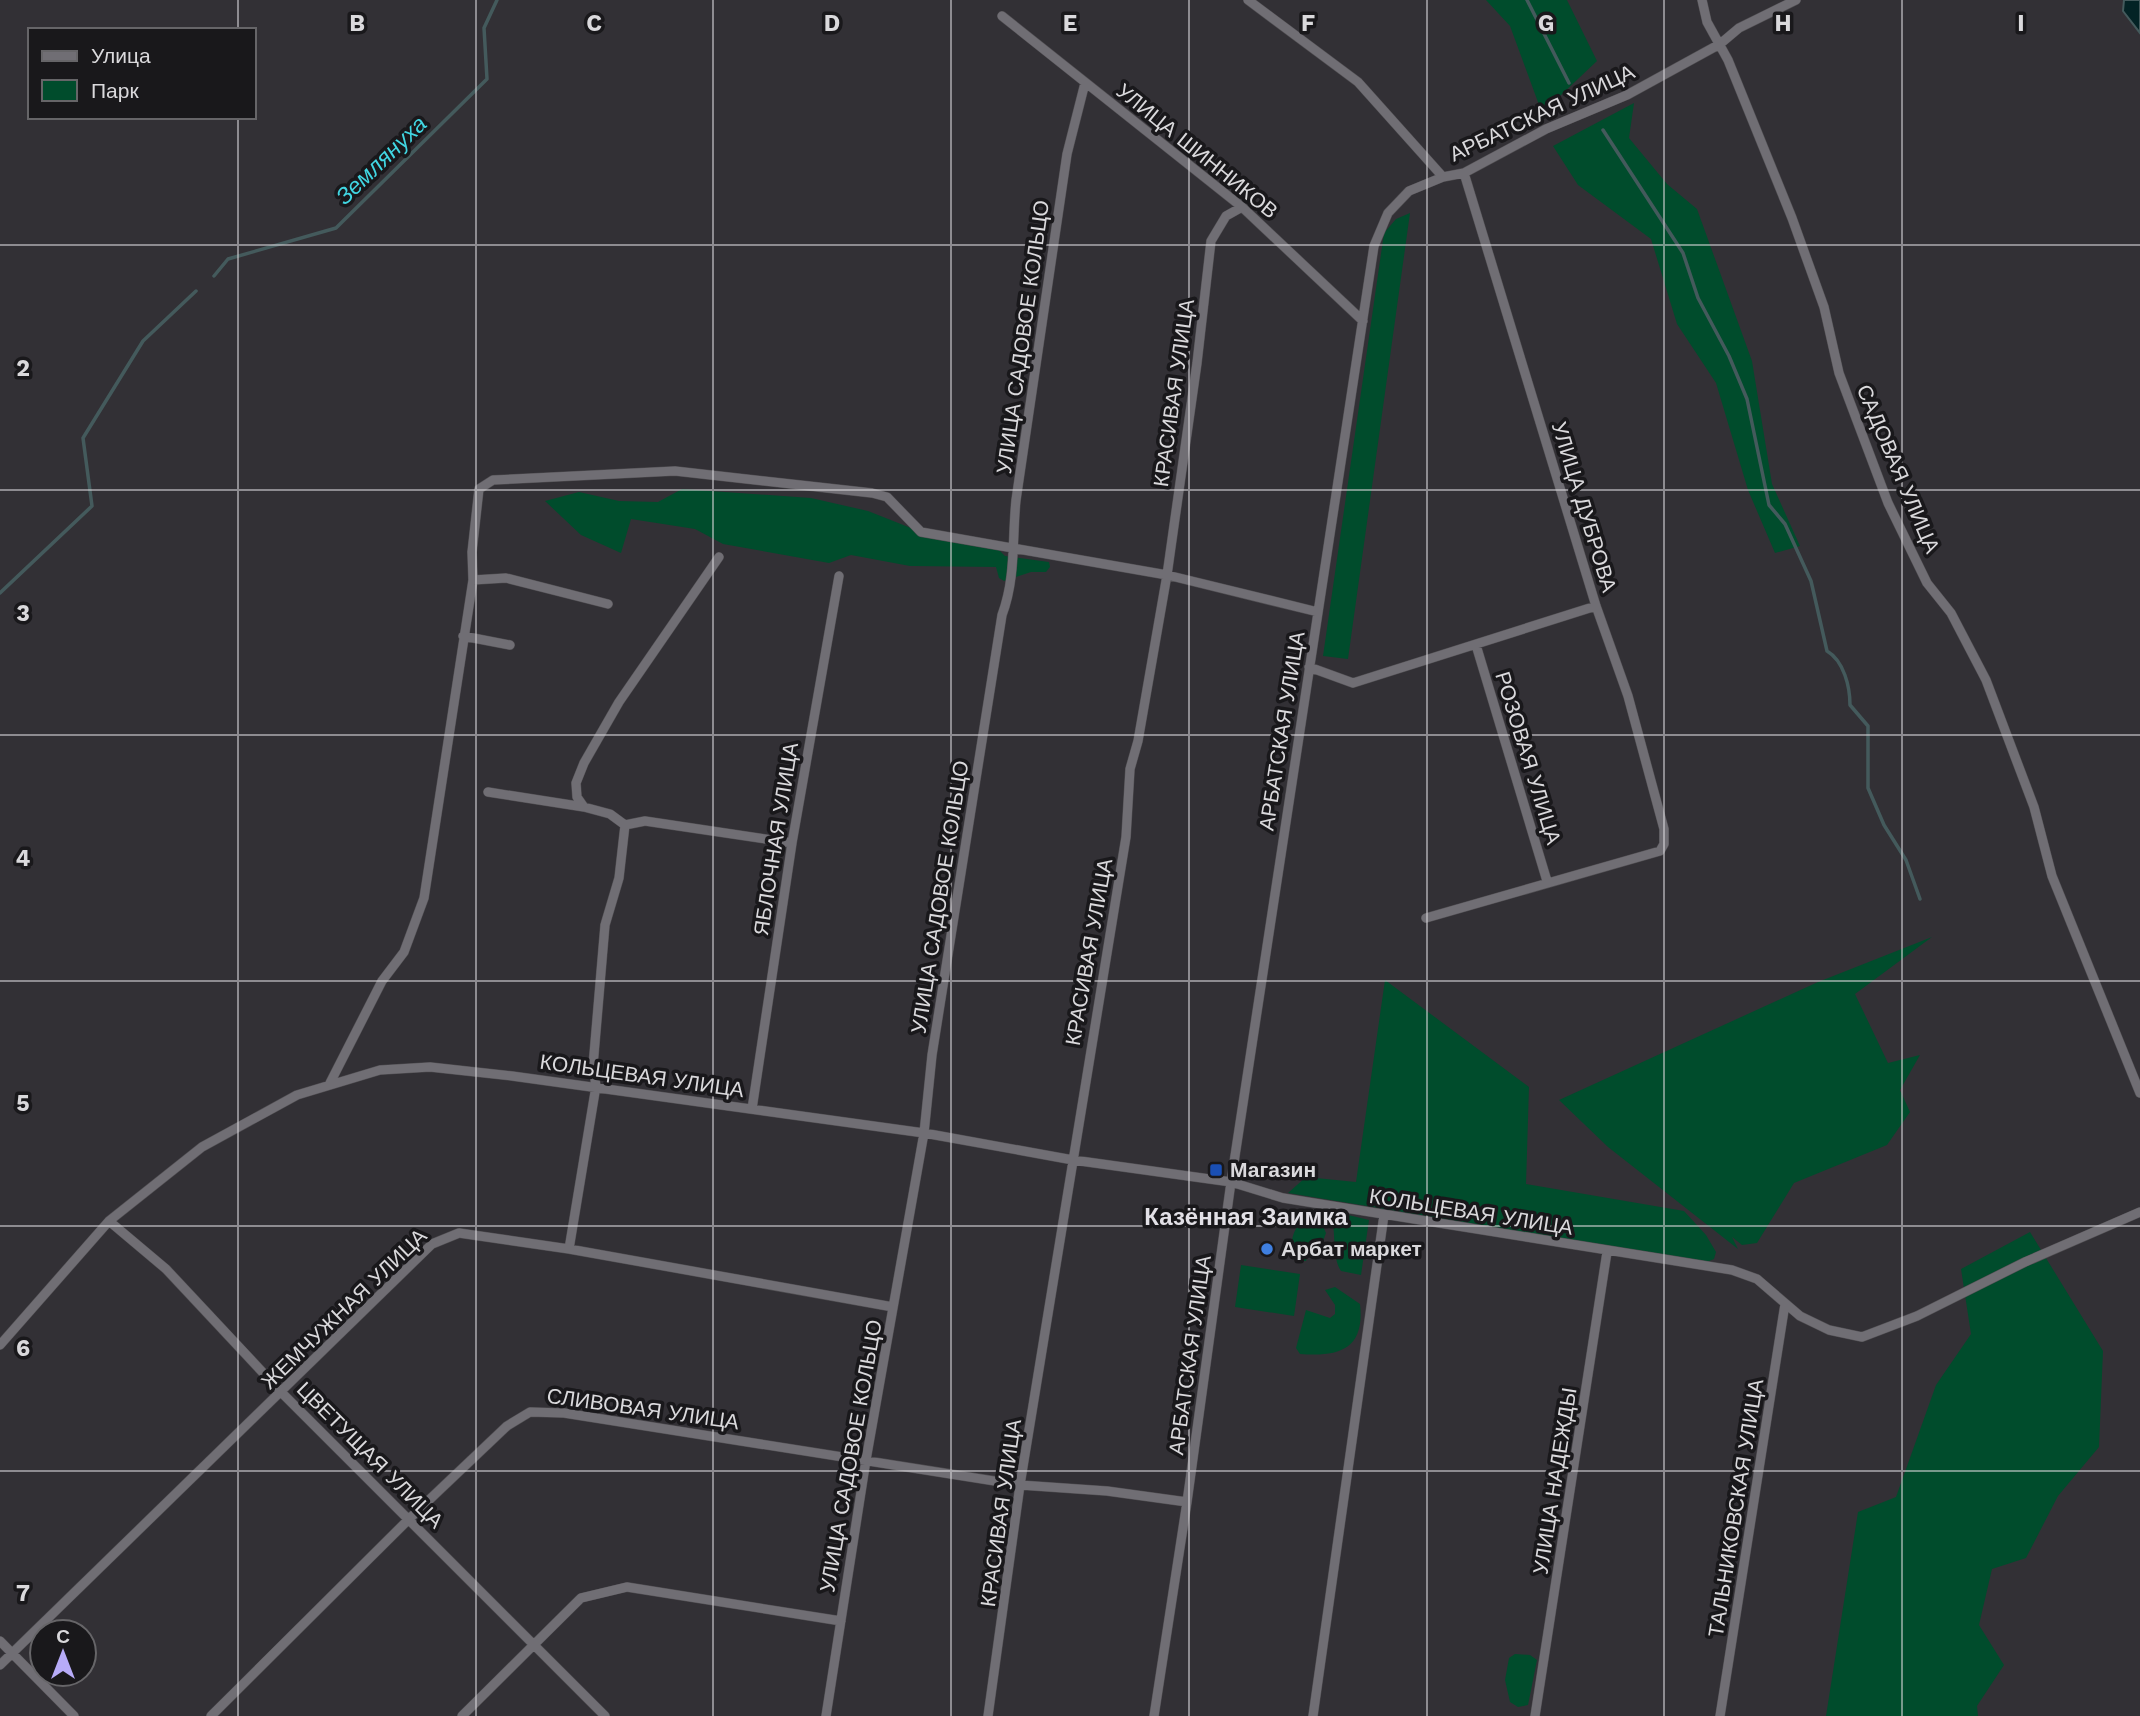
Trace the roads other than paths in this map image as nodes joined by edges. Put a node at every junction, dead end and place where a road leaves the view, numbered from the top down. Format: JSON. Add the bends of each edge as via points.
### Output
{"nodes":[{"id":1,"x":1248,"y":0,"type":"edge"},
{"id":2,"x":1702,"y":0,"type":"edge"},
{"id":3,"x":1796,"y":0,"type":"edge"},
{"id":4,"x":1002,"y":16,"type":"dead end"},
{"id":5,"x":1720,"y":44,"type":"junction"},
{"id":6,"x":1085,"y":83,"type":"junction"},
{"id":7,"x":1464,"y":173,"type":"junction"},
{"id":8,"x":1443,"y":177,"type":"junction"},
{"id":9,"x":1242,"y":207,"type":"junction"},
{"id":10,"x":1363,"y":321,"type":"junction"},
{"id":11,"x":1015,"y":550,"type":"junction"},
{"id":12,"x":719,"y":557,"type":"dead end"},
{"id":13,"x":1167,"y":575,"type":"junction"},
{"id":14,"x":839,"y":576,"type":"dead end"},
{"id":15,"x":473,"y":580,"type":"junction"},
{"id":16,"x":608,"y":604,"type":"dead end"},
{"id":17,"x":1596,"y":606,"type":"junction"},
{"id":18,"x":1318,"y":612,"type":"junction"},
{"id":19,"x":463,"y":636,"type":"junction"},
{"id":20,"x":510,"y":645,"type":"dead end"},
{"id":21,"x":1476,"y":645,"type":"junction"},
{"id":22,"x":1309,"y":667,"type":"junction"},
{"id":23,"x":488,"y":792,"type":"dead end"},
{"id":24,"x":583,"y":807,"type":"junction"},
{"id":25,"x":625,"y":825,"type":"junction"},
{"id":26,"x":792,"y":843,"type":"junction"},
{"id":27,"x":1547,"y":881,"type":"junction"},
{"id":28,"x":1426,"y":918,"type":"dead end"},
{"id":29,"x":330,"y":1083,"type":"junction"},
{"id":30,"x":596,"y":1086,"type":"junction"},
{"id":31,"x":2140,"y":1093,"type":"edge"},
{"id":32,"x":752,"y":1109,"type":"junction"},
{"id":33,"x":924,"y":1133,"type":"junction"},
{"id":34,"x":1073,"y":1160,"type":"junction"},
{"id":35,"x":1231,"y":1182,"type":"junction"},
{"id":36,"x":2140,"y":1212,"type":"edge"},
{"id":37,"x":1384,"y":1215,"type":"junction"},
{"id":38,"x":109,"y":1221,"type":"junction"},
{"id":39,"x":569,"y":1249,"type":"junction"},
{"id":40,"x":1607,"y":1252,"type":"junction"},
{"id":41,"x":1785,"y":1304,"type":"junction"},
{"id":42,"x":894,"y":1307,"type":"junction"},
{"id":43,"x":0,"y":1345,"type":"edge"},
{"id":44,"x":282,"y":1393,"type":"junction"},
{"id":45,"x":866,"y":1460,"type":"junction"},
{"id":46,"x":1020,"y":1485,"type":"junction"},
{"id":47,"x":1187,"y":1502,"type":"junction"},
{"id":48,"x":409,"y":1519,"type":"junction"},
{"id":49,"x":841,"y":1621,"type":"junction"},
{"id":50,"x":0,"y":1641,"type":"edge"},
{"id":51,"x":533,"y":1645,"type":"junction"},
{"id":52,"x":12,"y":1653,"type":"junction"},
{"id":53,"x":0,"y":1665,"type":"edge"},
{"id":54,"x":74,"y":1716,"type":"edge"},
{"id":55,"x":211,"y":1716,"type":"edge"},
{"id":56,"x":462,"y":1716,"type":"edge"},
{"id":57,"x":605,"y":1716,"type":"edge"},
{"id":58,"x":826,"y":1716,"type":"edge"},
{"id":59,"x":988,"y":1716,"type":"edge"},
{"id":60,"x":1154,"y":1716,"type":"edge"},
{"id":61,"x":1313,"y":1716,"type":"edge"},
{"id":62,"x":1535,"y":1716,"type":"edge"},
{"id":63,"x":1720,"y":1716,"type":"edge"}],
"edges":[{"from":1,"to":8,"type":"street","via":[[1358,82]]},
{"from":2,"to":5,"type":"street","name":"САДОВАЯ УЛИЦА","via":[[1707,22]]},
{"from":3,"to":5,"type":"street","name":"АРБАТСКАЯ УЛИЦА","via":[[1739,28]]},
{"from":4,"to":6,"type":"street","name":"УЛИЦА ШИННИКОВ"},
{"from":5,"to":7,"type":"street","name":"АРБАТСКАЯ УЛИЦА"},
{"from":5,"to":31,"type":"street","name":"САДОВАЯ УЛИЦА","via":[[1792,218],[1824,307],[1839,373],[1888,503],[1927,583],[1951,613],[1986,680],[2034,807],[2052,876]]},
{"from":6,"to":9,"type":"street","name":"УЛИЦА ШИННИКОВ"},
{"from":6,"to":11,"type":"street","name":"УЛИЦА САДОВОЕ КОЛЬЦО","via":[[1065,168],[1016,500]]},
{"from":7,"to":8,"type":"street","name":"АРБАТСКАЯ УЛИЦА"},
{"from":7,"to":17,"type":"street","name":"УЛИЦА ДУБРОВА"},
{"from":8,"to":10,"type":"street","name":"АРБАТСКАЯ УЛИЦА","via":[[1409,191],[1388,214],[1374,246]]},
{"from":9,"to":10,"type":"street","name":"УЛИЦА ШИННИКОВ"},
{"from":9,"to":13,"type":"street","name":"КРАСИВАЯ УЛИЦА","via":[[1226,216],[1211,242]]},
{"from":10,"to":18,"type":"street","name":"АРБАТСКАЯ УЛИЦА"},
{"from":11,"to":13,"type":"street"},
{"from":11,"to":15,"type":"street","via":[[921,532],[887,497],[872,493],[675,471],[571,474],[493,480],[479,489]]},
{"from":11,"to":33,"type":"street","name":"УЛИЦА САДОВОЕ КОЛЬЦО","via":[[944,980]]},
{"from":12,"to":24,"type":"street","via":[[619,702],[584,763],[576,783]]},
{"from":13,"to":18,"type":"street"},
{"from":13,"to":34,"type":"street","name":"КРАСИВАЯ УЛИЦА","via":[[1130,769],[1126,837]]},
{"from":14,"to":26,"type":"street","name":"ЯБЛОЧНАЯ УЛИЦА"},
{"from":15,"to":16,"type":"street","via":[[506,578]]},
{"from":15,"to":19,"type":"street"},
{"from":17,"to":21,"type":"street"},
{"from":17,"to":27,"type":"street","name":"УЛИЦА ДУБРОВА","via":[[1628,696],[1664,829],[1664,844],[1660,851]]},
{"from":18,"to":22,"type":"street","name":"АРБАТСКАЯ УЛИЦА"},
{"from":19,"to":20,"type":"street"},
{"from":19,"to":29,"type":"street","via":[[424,898],[404,952],[382,981]]},
{"from":21,"to":22,"type":"street","via":[[1353,683]]},
{"from":21,"to":27,"type":"street","name":"РОЗОВАЯ УЛИЦА"},
{"from":22,"to":35,"type":"street","name":"АРБАТСКАЯ УЛИЦА"},
{"from":23,"to":24,"type":"street"},
{"from":24,"to":25,"type":"street","via":[[610,814]]},
{"from":25,"to":26,"type":"street","via":[[645,821]]},
{"from":25,"to":30,"type":"street","via":[[619,878],[605,925],[593,1066]]},
{"from":26,"to":32,"type":"street","name":"ЯБЛОЧНАЯ УЛИЦА"},
{"from":27,"to":28,"type":"street"},
{"from":29,"to":30,"type":"street","name":"КОЛЬЦЕВАЯ УЛИЦА","via":[[380,1070],[430,1067]]},
{"from":29,"to":38,"type":"street","name":"КОЛЬЦЕВАЯ УЛИЦА","via":[[297,1095],[202,1147]]},
{"from":30,"to":32,"type":"street","name":"КОЛЬЦЕВАЯ УЛИЦА"},
{"from":30,"to":39,"type":"street"},
{"from":32,"to":33,"type":"street","name":"КОЛЬЦЕВАЯ УЛИЦА"},
{"from":33,"to":34,"type":"street","name":"КОЛЬЦЕВАЯ УЛИЦА"},
{"from":33,"to":42,"type":"street","name":"УЛИЦА САДОВОЕ КОЛЬЦО"},
{"from":34,"to":35,"type":"street","name":"КОЛЬЦЕВАЯ УЛИЦА"},
{"from":34,"to":46,"type":"street","name":"КРАСИВАЯ УЛИЦА"},
{"from":35,"to":37,"type":"street","name":"КОЛЬЦЕВАЯ УЛИЦА","via":[[1283,1199]]},
{"from":35,"to":47,"type":"street","name":"АРБАТСКАЯ УЛИЦА"},
{"from":36,"to":41,"type":"street","name":"КОЛЬЦЕВАЯ УЛИЦА","via":[[1862,1337],[1829,1330]]},
{"from":37,"to":40,"type":"street","name":"КОЛЬЦЕВАЯ УЛИЦА"},
{"from":37,"to":61,"type":"street"},
{"from":38,"to":43,"type":"street","name":"КОЛЬЦЕВАЯ УЛИЦА"},
{"from":38,"to":44,"type":"street","name":"ЦВЕТУЩАЯ УЛИЦА","via":[[166,1269]]},
{"from":39,"to":42,"type":"street","name":"ЖЕМЧУЖНАЯ УЛИЦА"},
{"from":39,"to":44,"type":"street","name":"ЖЕМЧУЖНАЯ УЛИЦА","via":[[459,1233],[445,1237],[432,1244]]},
{"from":40,"to":41,"type":"street","name":"КОЛЬЦЕВАЯ УЛИЦА","via":[[1732,1270],[1757,1279]]},
{"from":40,"to":62,"type":"street","name":"УЛИЦА НАДЕЖДЫ"},
{"from":41,"to":63,"type":"street","name":"ТАЛЬНИКОВСКАЯ УЛИЦА"},
{"from":42,"to":45,"type":"street","name":"УЛИЦА САДОВОЕ КОЛЬЦО"},
{"from":44,"to":48,"type":"street","name":"ЦВЕТУЩАЯ УЛИЦА"},
{"from":44,"to":52,"type":"street","name":"ЖЕМЧУЖНАЯ УЛИЦА"},
{"from":45,"to":46,"type":"street","name":"СЛИВОВАЯ УЛИЦА"},
{"from":45,"to":48,"type":"street","name":"СЛИВОВАЯ УЛИЦА","via":[[564,1413],[530,1412],[507,1426]]},
{"from":45,"to":49,"type":"street","name":"УЛИЦА САДОВОЕ КОЛЬЦО"},
{"from":46,"to":47,"type":"street","name":"СЛИВОВАЯ УЛИЦА"},
{"from":46,"to":59,"type":"street","name":"КРАСИВАЯ УЛИЦА"},
{"from":47,"to":60,"type":"street","name":"АРБАТСКАЯ УЛИЦА"},
{"from":48,"to":51,"type":"street","name":"ЦВЕТУЩАЯ УЛИЦА"},
{"from":48,"to":55,"type":"street","name":"СЛИВОВАЯ УЛИЦА"},
{"from":49,"to":51,"type":"street","via":[[627,1587],[581,1598]]},
{"from":49,"to":58,"type":"street","name":"УЛИЦА САДОВОЕ КОЛЬЦО"},
{"from":50,"to":52,"type":"street"},
{"from":51,"to":56,"type":"street"},
{"from":51,"to":57,"type":"street","name":"ЦВЕТУЩАЯ УЛИЦА"},
{"from":52,"to":53,"type":"street","name":"ЖЕМЧУЖНАЯ УЛИЦА"},
{"from":52,"to":54,"type":"street"}]}
